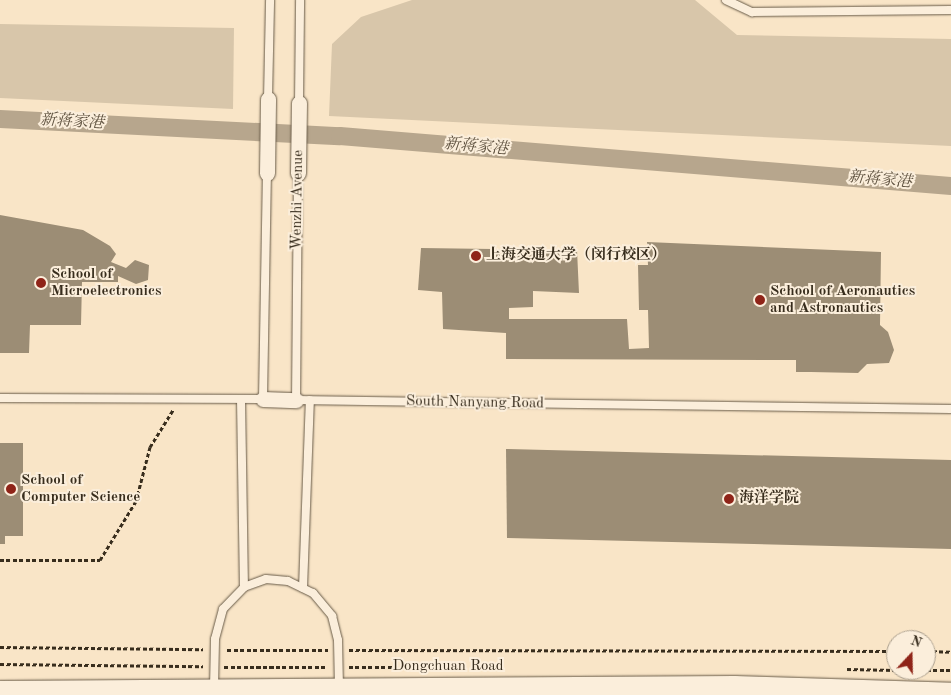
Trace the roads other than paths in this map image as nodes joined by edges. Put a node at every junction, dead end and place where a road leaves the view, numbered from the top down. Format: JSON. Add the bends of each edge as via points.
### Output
{"nodes":[{"id":1,"x":270,"y":0,"type":"edge"},
{"id":2,"x":300,"y":0,"type":"edge"},
{"id":3,"x":726,"y":0,"type":"edge"},
{"id":4,"x":951,"y":10,"type":"edge"},
{"id":5,"x":268,"y":99,"type":"joint"},
{"id":6,"x":298,"y":103,"type":"joint"},
{"id":7,"x":267,"y":173,"type":"joint"},
{"id":8,"x":298,"y":173,"type":"joint"},
{"id":9,"x":0,"y":398,"type":"edge"},
{"id":10,"x":241,"y":399,"type":"junction"},
{"id":11,"x":263,"y":399,"type":"junction"},
{"id":12,"x":303,"y":400,"type":"junction"},
{"id":13,"x":951,"y":409,"type":"edge"},
{"id":14,"x":244,"y":587,"type":"junction"},
{"id":15,"x":303,"y":588,"type":"junction"},
{"id":16,"x":339,"y":677,"type":"junction"},
{"id":17,"x":214,"y":688,"type":"junction"},
{"id":18,"x":0,"y":690,"type":"edge"},
{"id":19,"x":951,"y":693,"type":"edge"}],
"edges":[{"from":1,"to":5,"type":"lane","name":"Wenzhi Avenue"},
{"from":2,"to":6,"type":"lane","name":"Wenzhi Avenue"},
{"from":3,"to":4,"type":"lane","via":[[752,12]]},
{"from":5,"to":7,"type":"street","name":"Wenzhi Avenue"},
{"from":6,"to":8,"type":"street","name":"Wenzhi Avenue"},
{"from":7,"to":11,"type":"lane","name":"Wenzhi Avenue"},
{"from":8,"to":12,"type":"lane","name":"Wenzhi Avenue"},
{"from":9,"to":10,"type":"lane","name":"South Nanyang Road"},
{"from":10,"to":11,"type":"lane","name":"South Nanyang Road"},
{"from":10,"to":14,"type":"lane"},
{"from":11,"to":12,"type":"street","name":"South Nanyang Road"},
{"from":12,"to":13,"type":"lane","name":"South Nanyang Road"},
{"from":12,"to":15,"type":"lane","name":"Wenzhi Avenue"},
{"from":14,"to":15,"type":"lane","via":[[266,579]]},
{"from":14,"to":17,"type":"lane","via":[[224,608],[215,650]]},
{"from":15,"to":16,"type":"lane","via":[[332,616]]},
{"from":16,"to":17,"type":"main road","name":"Dongchuan Road"},
{"from":16,"to":19,"type":"main road","name":"Dongchuan Road"},
{"from":17,"to":18,"type":"main road","name":"Dongchuan Road"}]}
